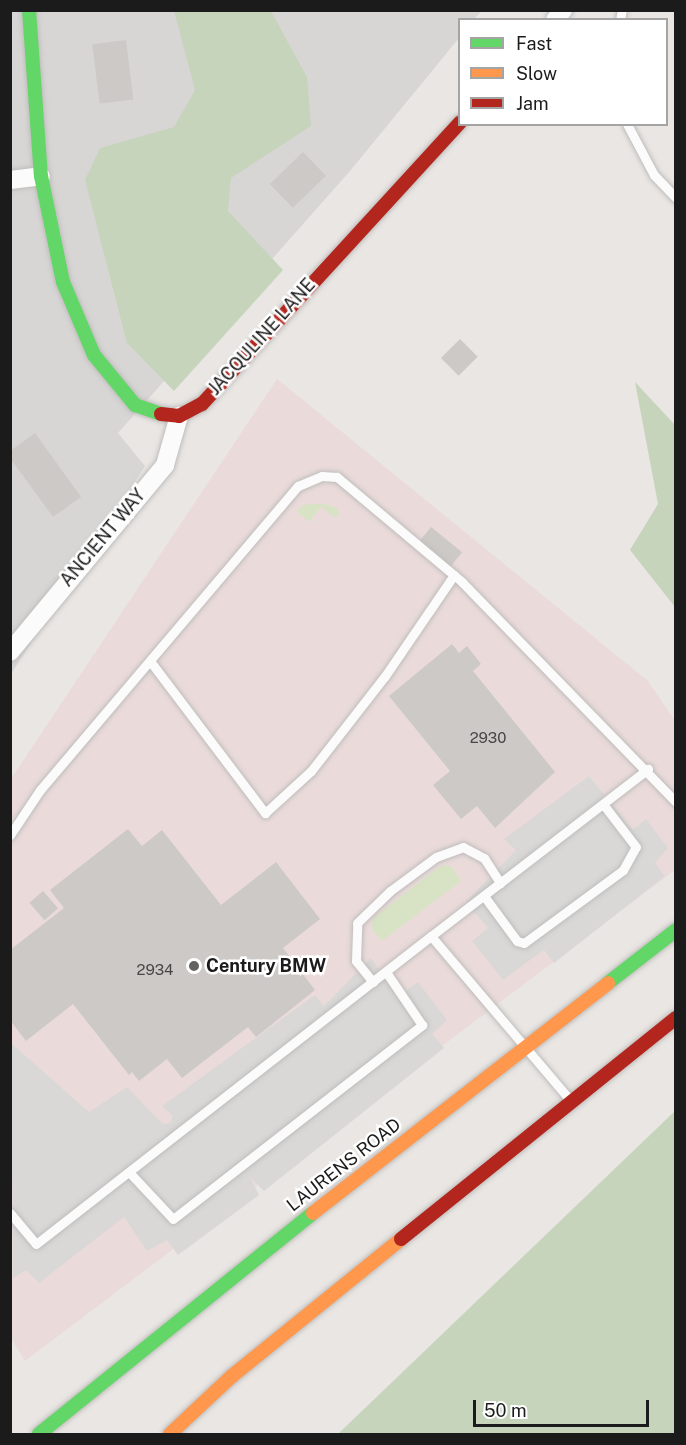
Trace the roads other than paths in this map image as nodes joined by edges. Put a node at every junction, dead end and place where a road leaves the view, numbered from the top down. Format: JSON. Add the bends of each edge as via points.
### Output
{"nodes":[{"id":1,"x":29,"y":10,"type":"edge"},
{"id":2,"x":458,"y":123,"type":"edge"},
{"id":3,"x":628,"y":126,"type":"edge"},
{"id":4,"x":41,"y":176,"type":"junction"},
{"id":5,"x":10,"y":180,"type":"edge"},
{"id":6,"x":675,"y":198,"type":"edge"},
{"id":7,"x":179,"y":416,"type":"junction"},
{"id":8,"x":454,"y":575,"type":"junction"},
{"id":9,"x":10,"y":652,"type":"edge"},
{"id":10,"x":150,"y":661,"type":"junction"},
{"id":11,"x":648,"y":769,"type":"junction"},
{"id":12,"x":675,"y":802,"type":"edge"},
{"id":13,"x":603,"y":804,"type":"junction"},
{"id":14,"x":10,"y":835,"type":"edge"},
{"id":15,"x":500,"y":884,"type":"junction"},
{"id":16,"x":484,"y":896,"type":"junction"},
{"id":17,"x":675,"y":930,"type":"edge"},
{"id":18,"x":431,"y":936,"type":"junction"},
{"id":19,"x":386,"y":972,"type":"junction"},
{"id":20,"x":373,"y":982,"type":"junction"},
{"id":21,"x":675,"y":1018,"type":"edge"},
{"id":22,"x":526,"y":1047,"type":"junction"},
{"id":23,"x":570,"y":1101,"type":"junction"},
{"id":24,"x":129,"y":1172,"type":"junction"},
{"id":25,"x":10,"y":1213,"type":"edge"},
{"id":26,"x":39,"y":1434,"type":"edge"},
{"id":27,"x":170,"y":1434,"type":"edge"}],
"edges":[{"from":1,"to":4,"type":"main road"},
{"from":2,"to":7,"type":"main road","name":"JACQULINE LANE","via":[[264,332],[231,375],[202,404]]},
{"from":3,"to":6,"type":"lane","via":[[654,175]]},
{"from":4,"to":5,"type":"street"},
{"from":4,"to":7,"type":"main road","via":[[63,282],[94,355],[135,405],[156,414]]},
{"from":7,"to":9,"type":"street","name":"ANCIENT WAY","via":[[165,465]]},
{"from":8,"to":10,"type":"lane","via":[[337,477],[322,476],[298,486]]},
{"from":8,"to":10,"type":"lane","via":[[386,676],[318,762],[265,813]]},
{"from":8,"to":11,"type":"lane"},
{"from":10,"to":14,"type":"lane","via":[[40,790]]},
{"from":11,"to":12,"type":"lane"},
{"from":11,"to":13,"type":"lane"},
{"from":13,"to":15,"type":"lane"},
{"from":13,"to":16,"type":"lane","via":[[636,847],[623,870],[524,943],[517,941]]},
{"from":15,"to":16,"type":"lane"},
{"from":15,"to":20,"type":"lane","via":[[484,858],[463,847],[436,857],[390,891],[357,923],[356,961]]},
{"from":16,"to":18,"type":"lane"},
{"from":17,"to":22,"type":"main road","name":"LAURENS ROAD"},
{"from":18,"to":19,"type":"lane"},
{"from":18,"to":22,"type":"lane"},
{"from":19,"to":20,"type":"lane"},
{"from":19,"to":24,"type":"lane","via":[[422,1025],[182,1212],[172,1219]]},
{"from":20,"to":24,"type":"lane"},
{"from":21,"to":23,"type":"main road"},
{"from":22,"to":23,"type":"lane"},
{"from":22,"to":26,"type":"main road","name":"LAURENS ROAD","via":[[249,1262]]},
{"from":23,"to":27,"type":"main road","via":[[232,1376]]},
{"from":24,"to":25,"type":"lane","via":[[36,1244]]}]}
